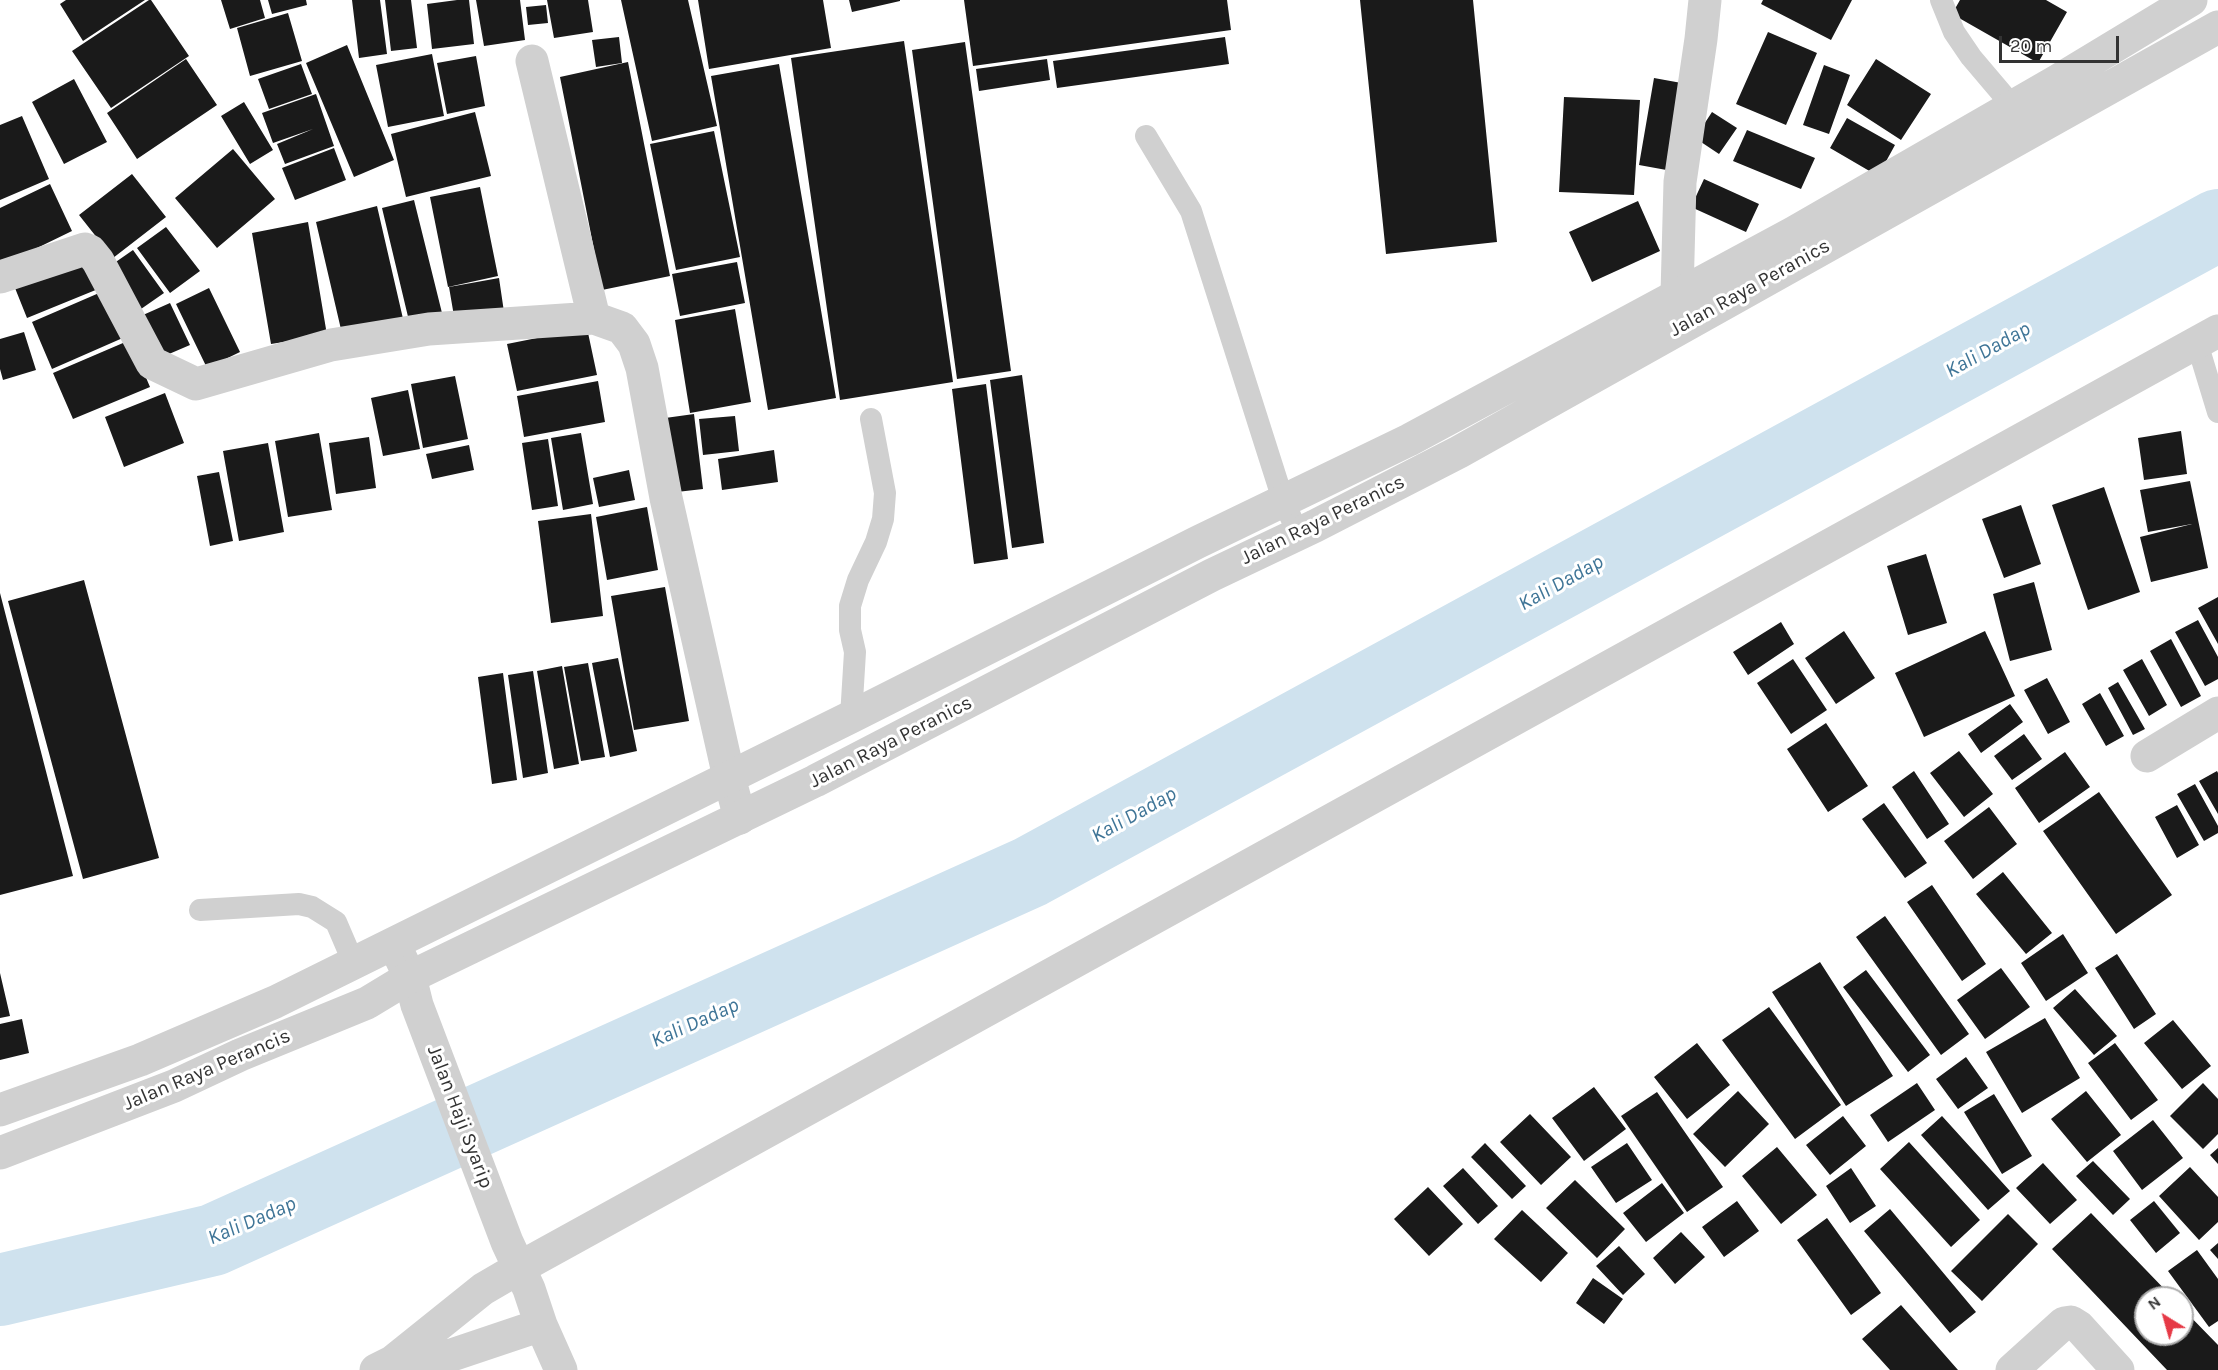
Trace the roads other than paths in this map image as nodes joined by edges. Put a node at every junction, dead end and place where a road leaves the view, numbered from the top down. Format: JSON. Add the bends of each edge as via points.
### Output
{"nodes":[{"id":1,"x":1705,"y":0,"type":"edge"},
{"id":2,"x":1941,"y":0,"type":"edge"},
{"id":3,"x":2192,"y":0,"type":"edge"},
{"id":4,"x":2216,"y":32,"type":"edge"},
{"id":5,"x":532,"y":61,"type":"dead end"},
{"id":6,"x":2024,"y":119,"type":"junction"},
{"id":7,"x":1146,"y":136,"type":"dead end"},
{"id":8,"x":0,"y":277,"type":"edge"},
{"id":9,"x":1682,"y":309,"type":"junction"},
{"id":10,"x":594,"y":318,"type":"junction"},
{"id":11,"x":2207,"y":337,"type":"edge"},
{"id":12,"x":2218,"y":411,"type":"edge"},
{"id":13,"x":871,"y":419,"type":"dead end"},
{"id":14,"x":1282,"y":500,"type":"junction"},
{"id":15,"x":1298,"y":533,"type":"junction"},
{"id":16,"x":2218,"y":713,"type":"edge"},
{"id":17,"x":851,"y":717,"type":"junction"},
{"id":18,"x":2147,"y":756,"type":"dead end"},
{"id":19,"x":729,"y":777,"type":"junction"},
{"id":20,"x":740,"y":818,"type":"junction"},
{"id":21,"x":200,"y":910,"type":"dead end"},
{"id":22,"x":394,"y":944,"type":"junction"},
{"id":23,"x":354,"y":964,"type":"junction"},
{"id":24,"x":410,"y":977,"type":"junction"},
{"id":25,"x":0,"y":1110,"type":"edge"},
{"id":26,"x":0,"y":1153,"type":"edge"},
{"id":27,"x":524,"y":1278,"type":"junction"},
{"id":28,"x":541,"y":1325,"type":"junction"},
{"id":29,"x":384,"y":1366,"type":"edge"},
{"id":30,"x":561,"y":1370,"type":"edge"},
{"id":31,"x":2012,"y":1370,"type":"edge"},
{"id":32,"x":2118,"y":1370,"type":"edge"}],
"edges":[{"from":1,"to":9,"type":"street","via":[[1680,182]]},
{"from":2,"to":6,"type":"lane","via":[[1954,33],[1990,82]]},
{"from":3,"to":6,"type":"street","name":"Jalan Raya Peranics"},
{"from":4,"to":6,"type":"street","name":"Jalan Raya Peranics"},
{"from":5,"to":10,"type":"street"},
{"from":6,"to":9,"type":"street","name":"Jalan Raya Peranics","via":[[1793,233]]},
{"from":7,"to":14,"type":"lane","via":[[1191,211]]},
{"from":8,"to":10,"type":"street","via":[[85,249],[90,251],[152,363],[196,384],[331,345],[429,329]]},
{"from":9,"to":14,"type":"street","name":"Jalan Raya Peranics"},
{"from":9,"to":15,"type":"street","name":"Jalan Raya Peranics","via":[[1459,452]]},
{"from":10,"to":19,"type":"street","via":[[622,328],[634,344],[642,368],[666,498]]},
{"from":11,"to":12,"type":"lane"},
{"from":11,"to":27,"type":"street"},
{"from":13,"to":17,"type":"lane","via":[[885,493],[884,519],[850,606],[855,652]]},
{"from":14,"to":15,"type":"lane"},
{"from":14,"to":17,"type":"street","name":"Jalan Raya Peranics"},
{"from":15,"to":20,"type":"street","name":"Jalan Raya Peranics"},
{"from":16,"to":18,"type":"street"},
{"from":17,"to":19,"type":"street","name":"Jalan Raya Peranics"},
{"from":19,"to":20,"type":"street"},
{"from":19,"to":22,"type":"street","name":"Jalan Raya Peranics"},
{"from":20,"to":24,"type":"street","name":"Jalan Raya Peranics"},
{"from":21,"to":23,"type":"lane","via":[[298,904],[312,907],[336,922]]},
{"from":22,"to":23,"type":"street","name":"Jalan Raya Perancis"},
{"from":22,"to":24,"type":"street","name":"Jalan Haji Syarip"},
{"from":23,"to":25,"type":"street","name":"Jalan Raya Perancis","via":[[140,1060]]},
{"from":24,"to":26,"type":"street","name":"Jalan Raya Perancis","via":[[367,1003],[314,1026],[174,1086]]},
{"from":24,"to":27,"type":"street","name":"Jalan Haji Syarip","via":[[417,1005]]},
{"from":27,"to":28,"type":"street","name":"Jalan Haji Syarip"},
{"from":27,"to":29,"type":"street","via":[[483,1289]]},
{"from":28,"to":29,"type":"street","via":[[446,1358]]},
{"from":28,"to":30,"type":"street","name":"Jalan Haji Syarip"},
{"from":31,"to":32,"type":"street","via":[[2064,1323],[2071,1322]]}]}
